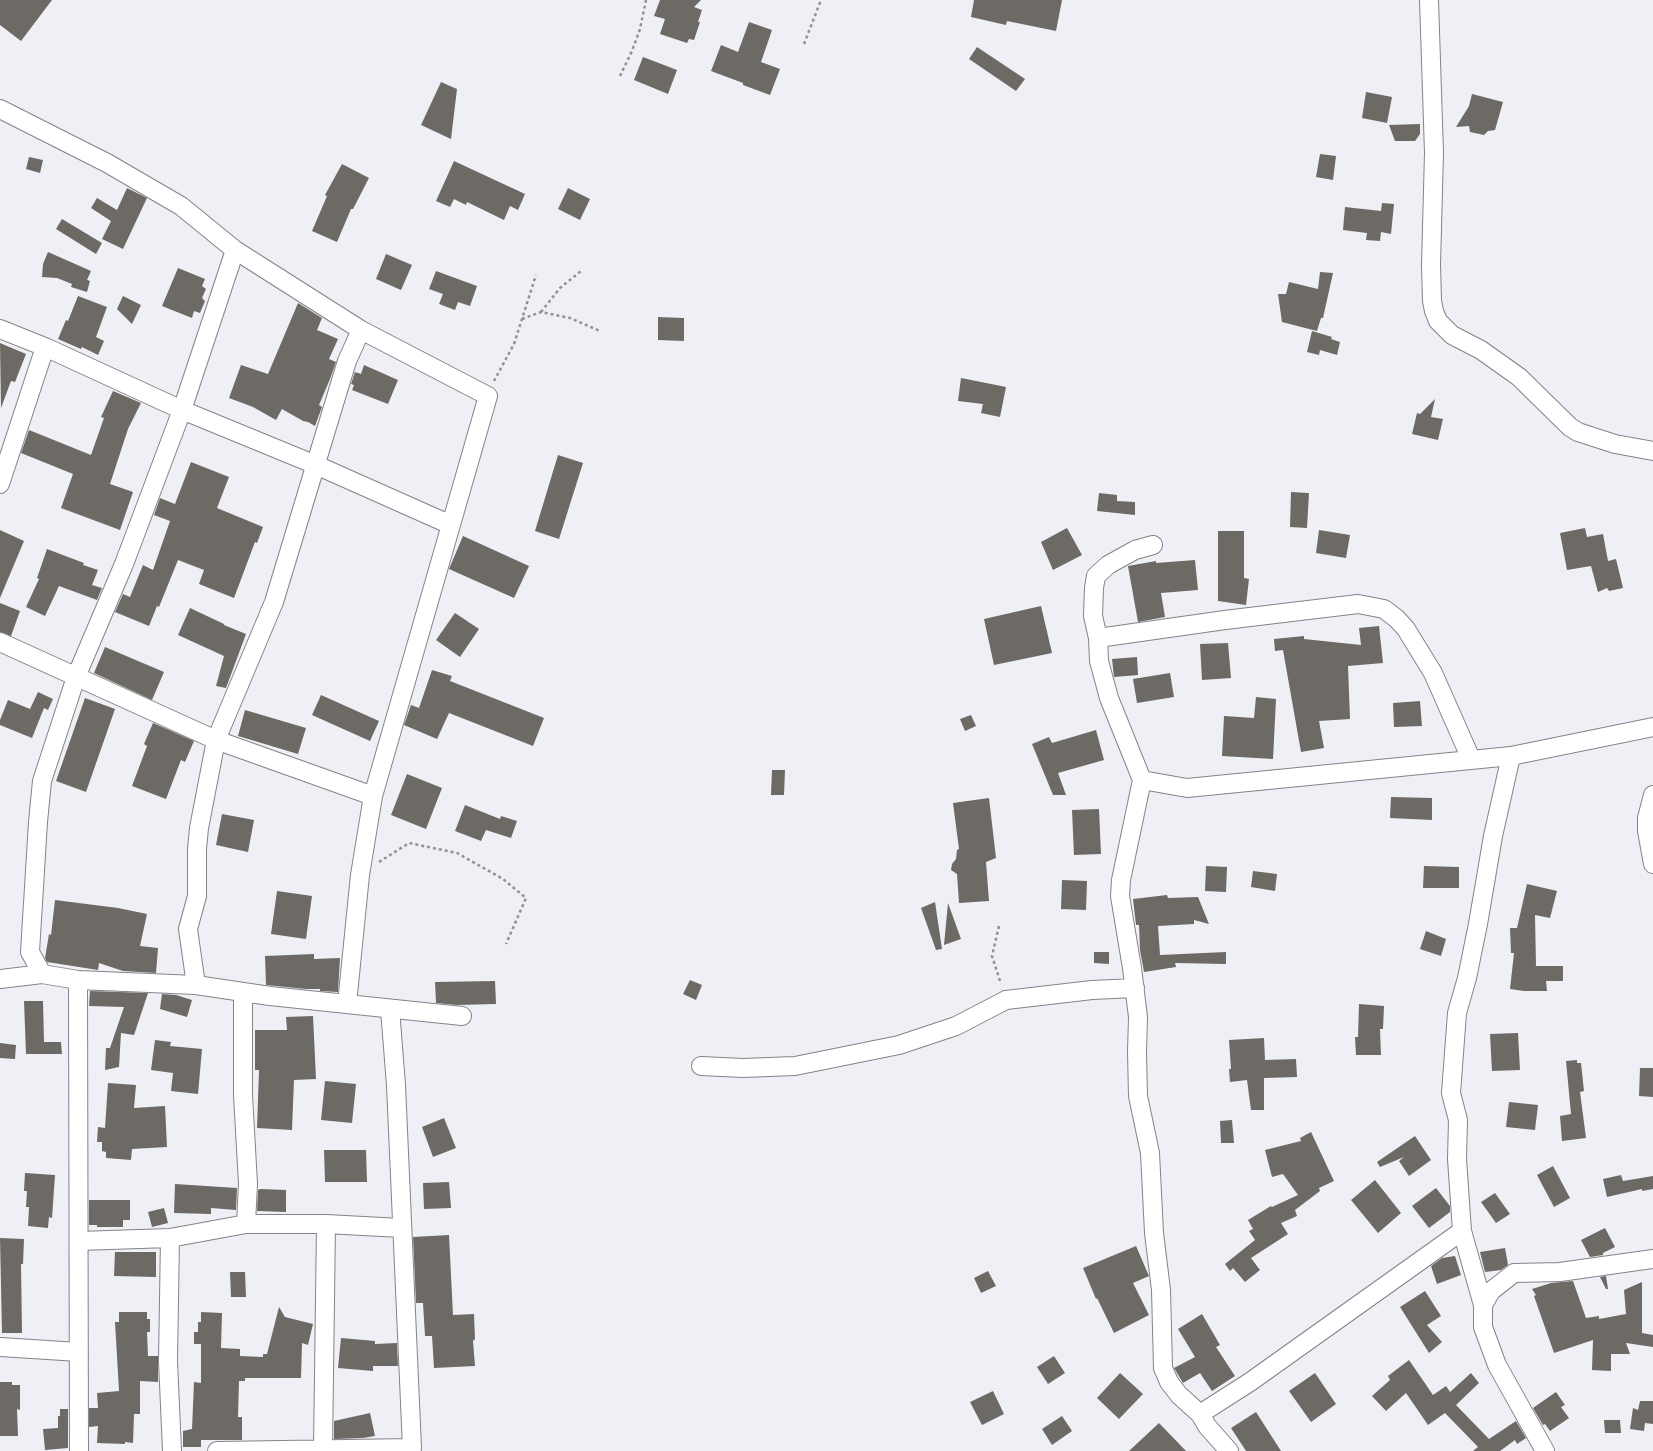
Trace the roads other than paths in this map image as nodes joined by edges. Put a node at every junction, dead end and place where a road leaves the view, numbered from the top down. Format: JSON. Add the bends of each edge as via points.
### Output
{"nodes":[{"id":1,"x":1429,"y":0,"type":"edge"},
{"id":2,"x":0,"y":109,"type":"edge"},
{"id":3,"x":235,"y":250,"type":"junction"},
{"id":4,"x":0,"y":329,"type":"edge"},
{"id":5,"x":361,"y":330,"type":"junction"},
{"id":6,"x":45,"y":347,"type":"junction"},
{"id":7,"x":182,"y":410,"type":"junction"},
{"id":8,"x":1653,"y":451,"type":"edge"},
{"id":9,"x":316,"y":465,"type":"junction"},
{"id":10,"x":0,"y":484,"type":"edge"},
{"id":11,"x":451,"y":525,"type":"junction"},
{"id":12,"x":1153,"y":545,"type":"dead end"},
{"id":13,"x":1098,"y":638,"type":"junction"},
{"id":14,"x":0,"y":642,"type":"edge"},
{"id":15,"x":76,"y":677,"type":"junction"},
{"id":16,"x":1653,"y":727,"type":"edge"},
{"id":17,"x":216,"y":740,"type":"junction"},
{"id":18,"x":1511,"y":756,"type":"junction"},
{"id":19,"x":1471,"y":759,"type":"junction"},
{"id":20,"x":1142,"y":780,"type":"junction"},
{"id":21,"x":1653,"y":795,"type":"edge"},
{"id":22,"x":373,"y":796,"type":"junction"},
{"id":23,"x":1653,"y":864,"type":"edge"},
{"id":24,"x":42,"y":974,"type":"junction"},
{"id":25,"x":0,"y":979,"type":"edge"},
{"id":26,"x":78,"y":980,"type":"junction"},
{"id":27,"x":196,"y":985,"type":"junction"},
{"id":28,"x":1135,"y":988,"type":"junction"},
{"id":29,"x":243,"y":992,"type":"junction"},
{"id":30,"x":347,"y":1004,"type":"junction"},
{"id":31,"x":390,"y":1010,"type":"junction"},
{"id":32,"x":462,"y":1016,"type":"dead end"},
{"id":33,"x":701,"y":1066,"type":"dead end"},
{"id":34,"x":246,"y":1224,"type":"junction"},
{"id":35,"x":326,"y":1224,"type":"junction"},
{"id":36,"x":401,"y":1228,"type":"junction"},
{"id":37,"x":1462,"y":1231,"type":"junction"},
{"id":38,"x":170,"y":1238,"type":"junction"},
{"id":39,"x":79,"y":1241,"type":"junction"},
{"id":40,"x":1653,"y":1259,"type":"edge"},
{"id":41,"x":1484,"y":1305,"type":"junction"},
{"id":42,"x":0,"y":1347,"type":"edge"},
{"id":43,"x":79,"y":1352,"type":"junction"},
{"id":44,"x":1200,"y":1414,"type":"junction"},
{"id":45,"x":323,"y":1450,"type":"junction"},
{"id":46,"x":80,"y":1451,"type":"edge"},
{"id":47,"x":172,"y":1451,"type":"edge"},
{"id":48,"x":217,"y":1451,"type":"edge"},
{"id":49,"x":1229,"y":1451,"type":"edge"},
{"id":50,"x":1545,"y":1451,"type":"edge"}],
"edges":[{"from":1,"to":8,"type":"street","via":[[1434,153],[1432,301],[1438,321],[1452,335],[1498,360],[1578,432],[1615,444]]},
{"from":2,"to":3,"type":"street","via":[[107,163],[181,206]]},
{"from":3,"to":5,"type":"street"},
{"from":3,"to":7,"type":"street"},
{"from":4,"to":6,"type":"street"},
{"from":5,"to":9,"type":"street","via":[[347,361]]},
{"from":5,"to":11,"type":"street","via":[[488,396]]},
{"from":6,"to":7,"type":"street"},
{"from":6,"to":10,"type":"street"},
{"from":7,"to":9,"type":"street"},
{"from":7,"to":15,"type":"street","via":[[124,564]]},
{"from":9,"to":11,"type":"street"},
{"from":9,"to":17,"type":"street","via":[[274,602]]},
{"from":11,"to":22,"type":"street"},
{"from":12,"to":13,"type":"street","via":[[1135,550],[1108,565],[1096,576],[1094,616]]},
{"from":13,"to":19,"type":"street","via":[[1358,604],[1384,609],[1406,629],[1433,674]]},
{"from":13,"to":20,"type":"street","via":[[1099,661],[1109,698]]},
{"from":14,"to":15,"type":"street"},
{"from":15,"to":17,"type":"street"},
{"from":15,"to":24,"type":"street","via":[[42,781],[30,952]]},
{"from":16,"to":18,"type":"street"},
{"from":17,"to":22,"type":"street"},
{"from":17,"to":27,"type":"street","via":[[199,828],[197,896],[188,929]]},
{"from":18,"to":19,"type":"street"},
{"from":18,"to":37,"type":"street","via":[[1493,836],[1467,978],[1455,1023],[1451,1093],[1458,1120],[1457,1159]]},
{"from":19,"to":20,"type":"street","via":[[1186,788]]},
{"from":20,"to":28,"type":"street","via":[[1120,896]]},
{"from":21,"to":23,"type":"street","via":[[1647,818]]},
{"from":22,"to":30,"type":"street","via":[[360,875]]},
{"from":24,"to":25,"type":"street"},
{"from":24,"to":26,"type":"street"},
{"from":26,"to":27,"type":"street"},
{"from":26,"to":39,"type":"street"},
{"from":27,"to":29,"type":"street"},
{"from":28,"to":33,"type":"street","via":[[1006,1000],[956,1026],[899,1045],[795,1066]]},
{"from":28,"to":44,"type":"street","via":[[1138,1017],[1138,1096],[1150,1153],[1154,1233],[1161,1290],[1163,1368],[1179,1395]]},
{"from":29,"to":30,"type":"street"},
{"from":29,"to":34,"type":"street","via":[[248,1184]]},
{"from":30,"to":31,"type":"street"},
{"from":31,"to":32,"type":"street"},
{"from":31,"to":36,"type":"street","via":[[396,1085]]},
{"from":34,"to":35,"type":"street"},
{"from":34,"to":38,"type":"street"},
{"from":35,"to":36,"type":"street"},
{"from":35,"to":45,"type":"street"},
{"from":36,"to":45,"type":"street","via":[[412,1448]]},
{"from":37,"to":41,"type":"street"},
{"from":37,"to":44,"type":"street","via":[[1250,1382]]},
{"from":38,"to":39,"type":"street"},
{"from":38,"to":47,"type":"street","via":[[168,1361]]},
{"from":39,"to":43,"type":"street"},
{"from":40,"to":41,"type":"street","via":[[1560,1272],[1514,1273],[1491,1291]]},
{"from":41,"to":50,"type":"street","via":[[1483,1327],[1497,1365]]},
{"from":42,"to":43,"type":"street"},
{"from":43,"to":46,"type":"street"},
{"from":44,"to":49,"type":"street"},
{"from":45,"to":48,"type":"street"}]}
